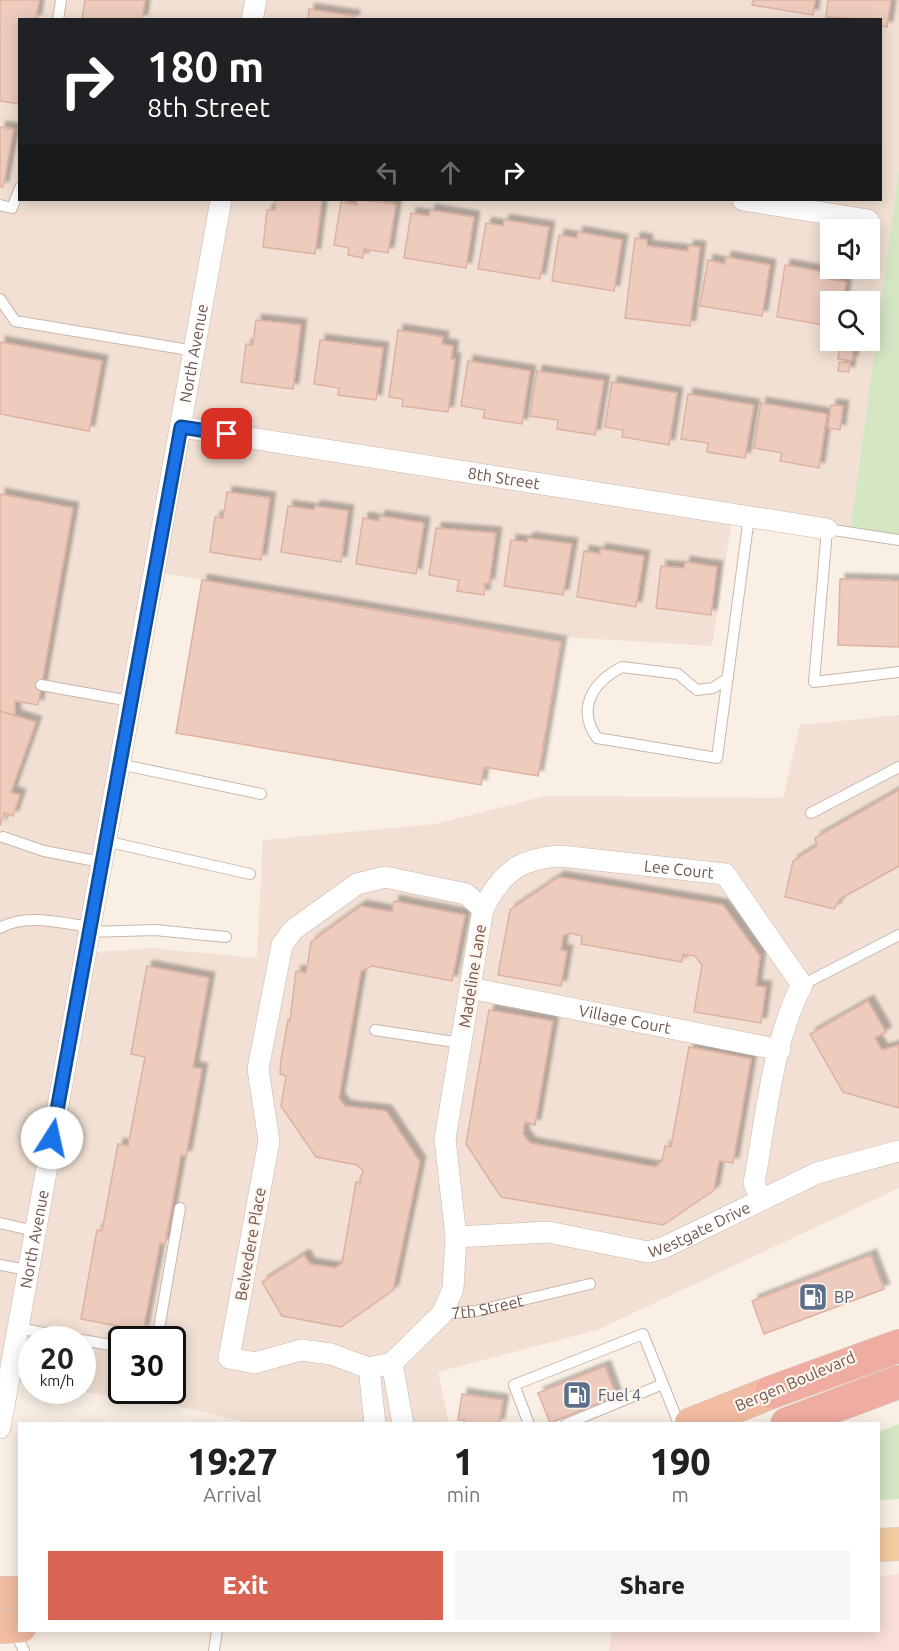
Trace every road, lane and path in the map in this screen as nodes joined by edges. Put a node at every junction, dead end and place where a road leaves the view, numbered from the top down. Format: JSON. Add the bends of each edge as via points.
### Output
{"nodes":[{"id":1,"x":61,"y":0,"type":"edge"},
{"id":2,"x":256,"y":0,"type":"edge"},
{"id":3,"x":58,"y":18,"type":"edge"},
{"id":4,"x":252,"y":18,"type":"edge"},
{"id":5,"x":18,"y":193,"type":"edge"},
{"id":6,"x":221,"y":201,"type":"edge"},
{"id":7,"x":749,"y":201,"type":"edge"},
{"id":8,"x":0,"y":205,"type":"edge"},
{"id":9,"x":862,"y":219,"type":"edge"},
{"id":10,"x":0,"y":299,"type":"edge"},
{"id":11,"x":195,"y":351,"type":"junction"},
{"id":12,"x":181,"y":427,"type":"junction"},
{"id":13,"x":749,"y":517,"type":"junction"},
{"id":14,"x":827,"y":529,"type":"junction"},
{"id":15,"x":899,"y":540,"type":"edge"},
{"id":16,"x":899,"y":672,"type":"edge"},
{"id":17,"x":728,"y":678,"type":"junction"},
{"id":18,"x":41,"y":685,"type":"dead end"},
{"id":19,"x":130,"y":701,"type":"junction"},
{"id":20,"x":119,"y":764,"type":"junction"},
{"id":21,"x":899,"y":766,"type":"edge"},
{"id":22,"x":261,"y":794,"type":"dead end"},
{"id":23,"x":811,"y":813,"type":"dead end"},
{"id":24,"x":3,"y":837,"type":"dead end"},
{"id":25,"x":105,"y":841,"type":"junction"},
{"id":26,"x":101,"y":862,"type":"junction"},
{"id":27,"x":250,"y":874,"type":"dead end"},
{"id":28,"x":483,"y":909,"type":"junction"},
{"id":29,"x":0,"y":928,"type":"edge"},
{"id":30,"x":89,"y":930,"type":"junction"},
{"id":31,"x":899,"y":935,"type":"edge"},
{"id":32,"x":226,"y":937,"type":"dead end"},
{"id":33,"x":802,"y":985,"type":"junction"},
{"id":34,"x":273,"y":988,"type":"joint"},
{"id":35,"x":470,"y":988,"type":"junction"},
{"id":36,"x":375,"y":1030,"type":"dead end"},
{"id":37,"x":461,"y":1043,"type":"junction"},
{"id":38,"x":780,"y":1050,"type":"junction"},
{"id":39,"x":899,"y":1150,"type":"edge"},
{"id":40,"x":761,"y":1200,"type":"junction"},
{"id":41,"x":180,"y":1208,"type":"dead end"},
{"id":42,"x":0,"y":1223,"type":"edge"},
{"id":43,"x":35,"y":1231,"type":"junction"},
{"id":44,"x":456,"y":1237,"type":"junction"},
{"id":45,"x":0,"y":1265,"type":"edge"},
{"id":46,"x":28,"y":1270,"type":"junction"},
{"id":47,"x":590,"y":1284,"type":"dead end"},
{"id":48,"x":442,"y":1314,"type":"junction"},
{"id":49,"x":18,"y":1326,"type":"edge"},
{"id":50,"x":159,"y":1326,"type":"edge"},
{"id":51,"x":18,"y":1328,"type":"edge"},
{"id":52,"x":899,"y":1338,"type":"edge"},
{"id":53,"x":899,"y":1346,"type":"edge"},
{"id":54,"x":392,"y":1363,"type":"junction"},
{"id":55,"x":369,"y":1368,"type":"junction"},
{"id":56,"x":899,"y":1382,"type":"edge"},
{"id":57,"x":663,"y":1384,"type":"junction"},
{"id":58,"x":772,"y":1392,"type":"junction"},
{"id":59,"x":375,"y":1422,"type":"edge"},
{"id":60,"x":403,"y":1422,"type":"edge"},
{"id":61,"x":528,"y":1422,"type":"edge"},
{"id":62,"x":571,"y":1422,"type":"edge"},
{"id":63,"x":678,"y":1422,"type":"edge"},
{"id":64,"x":696,"y":1422,"type":"edge"},
{"id":65,"x":792,"y":1422,"type":"edge"},
{"id":66,"x":0,"y":1428,"type":"edge"},
{"id":67,"x":899,"y":1544,"type":"edge"},
{"id":68,"x":880,"y":1545,"type":"edge"},
{"id":69,"x":0,"y":1593,"type":"edge"},
{"id":70,"x":18,"y":1593,"type":"edge"},
{"id":71,"x":217,"y":1632,"type":"edge"},
{"id":72,"x":214,"y":1651,"type":"edge"}],
"edges":[{"from":1,"to":3,"type":"lane"},
{"from":2,"to":4,"type":"street"},
{"from":5,"to":8,"type":"lane","via":[[12,208]]},
{"from":6,"to":11,"type":"street","name":"North Avenue"},
{"from":7,"to":9,"type":"street"},
{"from":10,"to":11,"type":"lane","via":[[15,321]]},
{"from":11,"to":12,"type":"street","name":"North Avenue"},
{"from":12,"to":13,"type":"street","name":"8th Street"},
{"from":12,"to":19,"type":"street","name":"North Avenue"},
{"from":13,"to":14,"type":"street","name":"8th Street"},
{"from":13,"to":17,"type":"lane"},
{"from":14,"to":15,"type":"lane"},
{"from":14,"to":16,"type":"lane","via":[[814,682]]},
{"from":17,"to":17,"type":"lane","via":[[713,688],[697,690],[678,674],[622,667],[595,687],[587,706],[589,726],[597,738],[717,758]]},
{"from":18,"to":19,"type":"lane"},
{"from":19,"to":20,"type":"street","name":"North Avenue"},
{"from":20,"to":22,"type":"lane"},
{"from":20,"to":25,"type":"street","name":"North Avenue"},
{"from":21,"to":23,"type":"lane"},
{"from":24,"to":26,"type":"lane","via":[[44,851]]},
{"from":25,"to":26,"type":"street","name":"North Avenue"},
{"from":25,"to":27,"type":"lane"},
{"from":26,"to":30,"type":"street","name":"North Avenue"},
{"from":28,"to":33,"type":"street","name":"Lee Court","via":[[494,887],[512,869],[536,858],[560,856],[725,874]]},
{"from":28,"to":34,"type":"street","name":"Madeline Lane","via":[[466,894],[424,884],[385,877],[357,884],[293,930],[282,945]]},
{"from":28,"to":35,"type":"street","name":"Madeline Lane"},
{"from":29,"to":30,"type":"lane","via":[[27,920]]},
{"from":30,"to":32,"type":"lane","via":[[155,930]]},
{"from":30,"to":43,"type":"street","name":"North Avenue"},
{"from":31,"to":33,"type":"lane"},
{"from":33,"to":38,"type":"street","via":[[792,1005]]},
{"from":34,"to":55,"type":"street","name":"Belvedere Place","via":[[258,1069],[268,1141],[229,1358],[255,1363],[301,1350],[331,1354]]},
{"from":35,"to":37,"type":"street","name":"Madeline Lane"},
{"from":35,"to":38,"type":"street","name":"Village Court"},
{"from":36,"to":37,"type":"lane"},
{"from":37,"to":44,"type":"street","name":"Madeline Lane","via":[[446,1139]]},
{"from":38,"to":40,"type":"street","via":[[754,1183]]},
{"from":39,"to":40,"type":"street","name":"Westgate Drive","via":[[817,1173]]},
{"from":40,"to":44,"type":"street","name":"Westgate Drive","via":[[648,1252],[548,1232]]},
{"from":41,"to":50,"type":"lane"},
{"from":42,"to":43,"type":"lane"},
{"from":43,"to":46,"type":"street","name":"North Avenue"},
{"from":44,"to":48,"type":"street","name":"Madeline Lane","via":[[453,1288]]},
{"from":45,"to":46,"type":"lane"},
{"from":46,"to":49,"type":"street","name":"North Avenue"},
{"from":47,"to":48,"type":"lane","name":"7th Street","via":[[476,1311]]},
{"from":48,"to":54,"type":"street","name":"7th Street"},
{"from":51,"to":66,"type":"street","name":"North Avenue"},
{"from":52,"to":58,"type":"main road","name":"Bergen Boulevard"},
{"from":53,"to":58,"type":"highway"},
{"from":54,"to":55,"type":"street"},
{"from":54,"to":60,"type":"street"},
{"from":55,"to":59,"type":"street"},
{"from":56,"to":65,"type":"highway"},
{"from":57,"to":61,"type":"lane","via":[[643,1334],[514,1385]]},
{"from":57,"to":62,"type":"lane"},
{"from":57,"to":63,"type":"lane"},
{"from":58,"to":64,"type":"highway","name":"Bergen Boulevard"},
{"from":67,"to":68,"type":"main road"},
{"from":69,"to":70,"type":"highway"},
{"from":71,"to":72,"type":"lane"}]}
